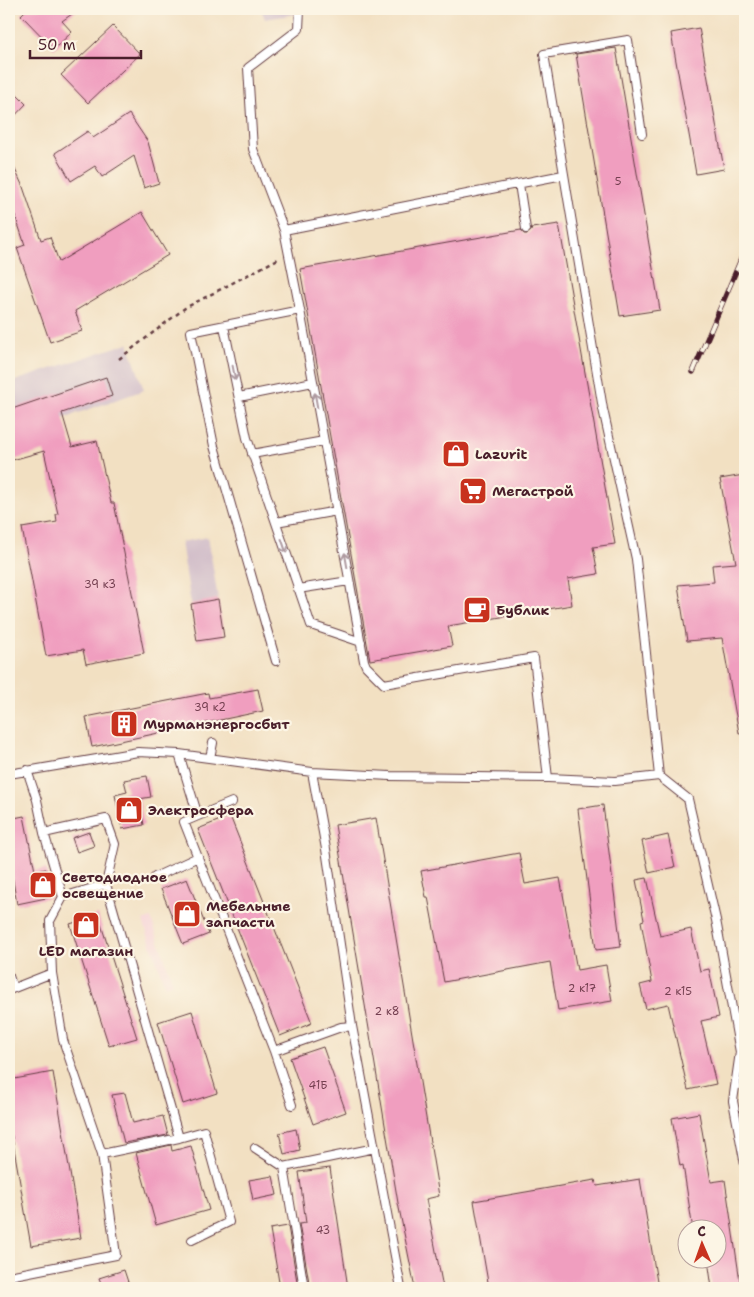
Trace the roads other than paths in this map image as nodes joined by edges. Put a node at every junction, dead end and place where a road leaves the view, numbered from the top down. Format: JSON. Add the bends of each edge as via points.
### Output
{"nodes":[{"id":1,"x":300,"y":9,"type":"edge"},
{"id":2,"x":642,"y":134,"type":"dead end"},
{"id":3,"x":563,"y":174,"type":"junction"},
{"id":4,"x":518,"y":184,"type":"junction"},
{"id":5,"x":526,"y":229,"type":"dead end"},
{"id":6,"x":284,"y":230,"type":"junction"},
{"id":7,"x":300,"y":310,"type":"junction"},
{"id":8,"x":224,"y":326,"type":"junction"},
{"id":9,"x":313,"y":382,"type":"junction"},
{"id":10,"x":239,"y":397,"type":"junction"},
{"id":11,"x":324,"y":440,"type":"junction"},
{"id":12,"x":252,"y":454,"type":"junction"},
{"id":13,"x":337,"y":511,"type":"junction"},
{"id":14,"x":276,"y":522,"type":"junction"},
{"id":15,"x":349,"y":581,"type":"junction"},
{"id":16,"x":298,"y":589,"type":"junction"},
{"id":17,"x":361,"y":642,"type":"junction"},
{"id":18,"x":276,"y":661,"type":"dead end"},
{"id":19,"x":213,"y":743,"type":"dead end"},
{"id":20,"x":179,"y":754,"type":"junction"},
{"id":21,"x":210,"y":758,"type":"junction"},
{"id":22,"x":27,"y":770,"type":"junction"},
{"id":23,"x":312,"y":772,"type":"junction"},
{"id":24,"x":9,"y":774,"type":"edge"},
{"id":25,"x":659,"y":776,"type":"junction"},
{"id":26,"x":548,"y":778,"type":"junction"},
{"id":27,"x":232,"y":802,"type":"dead end"},
{"id":28,"x":198,"y":816,"type":"junction"},
{"id":29,"x":44,"y":832,"type":"junction"},
{"id":30,"x":198,"y":857,"type":"junction"},
{"id":31,"x":155,"y":877,"type":"dead end"},
{"id":32,"x":106,"y":884,"type":"junction"},
{"id":33,"x":63,"y":897,"type":"junction"},
{"id":34,"x":52,"y":973,"type":"junction"},
{"id":35,"x":9,"y":976,"type":"edge"},
{"id":36,"x":11,"y":989,"type":"edge"},
{"id":37,"x":352,"y":1026,"type":"junction"},
{"id":38,"x":274,"y":1051,"type":"junction"},
{"id":39,"x":292,"y":1104,"type":"dead end"},
{"id":40,"x":179,"y":1138,"type":"junction"},
{"id":41,"x":255,"y":1148,"type":"dead end"},
{"id":42,"x":375,"y":1148,"type":"junction"},
{"id":43,"x":102,"y":1154,"type":"junction"},
{"id":44,"x":745,"y":1165,"type":"edge"},
{"id":45,"x":284,"y":1167,"type":"junction"},
{"id":46,"x":192,"y":1240,"type":"dead end"},
{"id":47,"x":9,"y":1276,"type":"edge"},
{"id":48,"x":304,"y":1288,"type":"edge"},
{"id":49,"x":401,"y":1288,"type":"edge"}],
"edges":[{"from":1,"to":6,"type":"lane","via":[[299,29],[248,68],[253,149]]},
{"from":2,"to":3,"type":"lane","via":[[628,40],[544,54]]},
{"from":3,"to":4,"type":"lane"},
{"from":3,"to":25,"type":"lane","via":[[603,409],[636,559]]},
{"from":4,"to":5,"type":"lane"},
{"from":4,"to":6,"type":"lane"},
{"from":6,"to":7,"type":"lane"},
{"from":7,"to":8,"type":"lane"},
{"from":7,"to":9,"type":"lane"},
{"from":8,"to":10,"type":"lane","one_way":true},
{"from":8,"to":18,"type":"lane","via":[[191,332],[214,446]]},
{"from":9,"to":10,"type":"lane"},
{"from":11,"to":9,"type":"lane","one_way":true},
{"from":10,"to":12,"type":"lane"},
{"from":11,"to":12,"type":"lane"},
{"from":11,"to":13,"type":"lane"},
{"from":12,"to":14,"type":"lane"},
{"from":13,"to":14,"type":"lane"},
{"from":15,"to":13,"type":"lane","one_way":true},
{"from":14,"to":16,"type":"lane","one_way":true},
{"from":15,"to":16,"type":"lane"},
{"from":15,"to":17,"type":"lane"},
{"from":16,"to":17,"type":"lane","via":[[311,625]]},
{"from":17,"to":26,"type":"lane","via":[[366,666],[384,684],[534,658]]},
{"from":19,"to":21,"type":"lane"},
{"from":20,"to":21,"type":"lane"},
{"from":20,"to":22,"type":"lane","via":[[138,752]]},
{"from":20,"to":28,"type":"lane"},
{"from":21,"to":23,"type":"lane"},
{"from":22,"to":24,"type":"lane"},
{"from":22,"to":29,"type":"lane"},
{"from":23,"to":26,"type":"lane"},
{"from":23,"to":37,"type":"lane"},
{"from":25,"to":26,"type":"lane","via":[[615,781]]},
{"from":25,"to":44,"type":"lane","via":[[688,799],[716,920],[740,1052],[733,1101]]},
{"from":27,"to":28,"type":"lane"},
{"from":28,"to":30,"type":"lane","via":[[184,822]]},
{"from":29,"to":32,"type":"lane","via":[[106,819],[114,844]]},
{"from":29,"to":33,"type":"lane"},
{"from":30,"to":31,"type":"lane"},
{"from":30,"to":38,"type":"lane"},
{"from":32,"to":33,"type":"lane"},
{"from":32,"to":40,"type":"lane"},
{"from":33,"to":34,"type":"lane","via":[[50,920]]},
{"from":34,"to":36,"type":"lane"},
{"from":34,"to":43,"type":"lane","via":[[63,1040]]},
{"from":35,"to":36,"type":"lane"},
{"from":37,"to":38,"type":"lane"},
{"from":37,"to":42,"type":"lane"},
{"from":38,"to":39,"type":"lane"},
{"from":40,"to":43,"type":"lane"},
{"from":40,"to":46,"type":"lane","via":[[204,1131],[229,1222]]},
{"from":41,"to":45,"type":"lane"},
{"from":42,"to":45,"type":"lane"},
{"from":42,"to":49,"type":"lane"},
{"from":43,"to":47,"type":"lane","via":[[116,1255]]},
{"from":45,"to":48,"type":"lane"}]}
